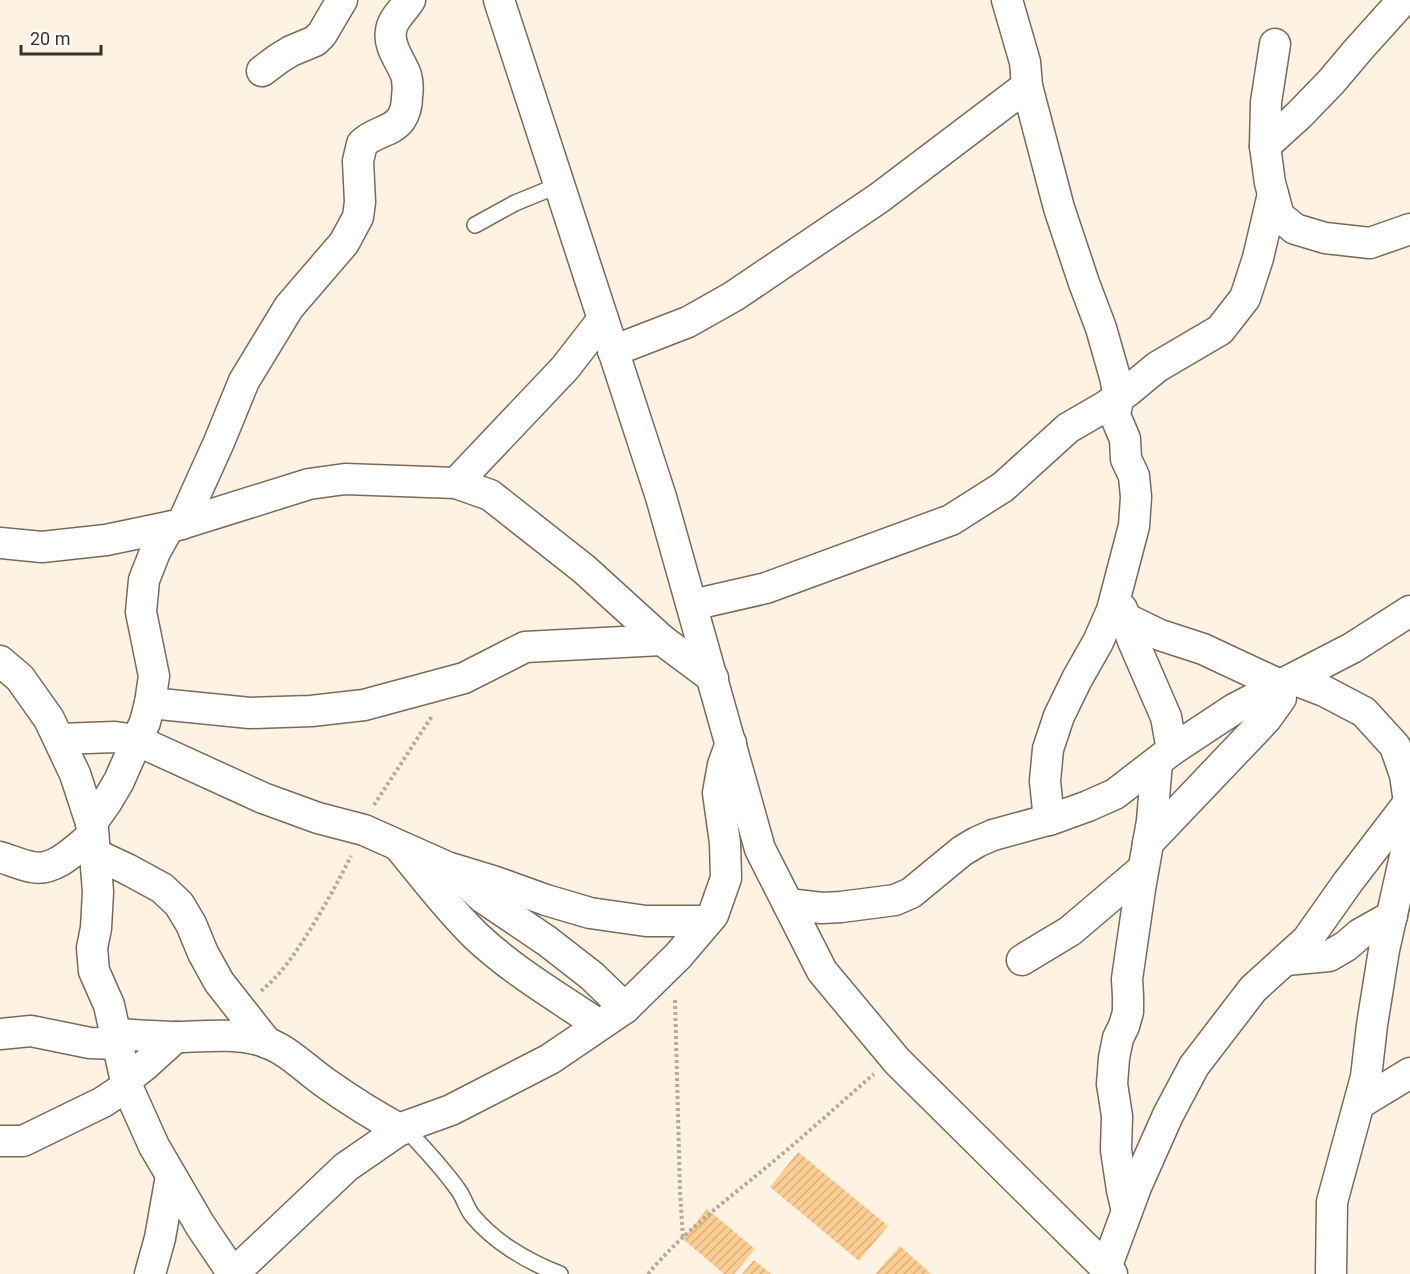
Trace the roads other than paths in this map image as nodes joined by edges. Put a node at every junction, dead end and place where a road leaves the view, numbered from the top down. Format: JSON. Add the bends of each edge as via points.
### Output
{"nodes":[{"id":1,"x":342,"y":0,"type":"edge"},
{"id":2,"x":410,"y":0,"type":"edge"},
{"id":3,"x":499,"y":0,"type":"edge"},
{"id":4,"x":1007,"y":0,"type":"edge"},
{"id":5,"x":1403,"y":0,"type":"edge"},
{"id":6,"x":1275,"y":44,"type":"dead end"},
{"id":7,"x":262,"y":71,"type":"dead end"},
{"id":8,"x":1027,"y":86,"type":"junction"},
{"id":9,"x":1265,"y":146,"type":"junction"},
{"id":10,"x":559,"y":185,"type":"junction"},
{"id":11,"x":1273,"y":194,"type":"junction"},
{"id":12,"x":475,"y":225,"type":"dead end"},
{"id":13,"x":1410,"y":229,"type":"edge"},
{"id":14,"x":603,"y":319,"type":"junction"},
{"id":15,"x":613,"y":351,"type":"junction"},
{"id":16,"x":1119,"y":397,"type":"junction"},
{"id":17,"x":456,"y":483,"type":"junction"},
{"id":18,"x":176,"y":525,"type":"junction"},
{"id":19,"x":0,"y":543,"type":"edge"},
{"id":20,"x":692,"y":605,"type":"junction"},
{"id":21,"x":1121,"y":607,"type":"junction"},
{"id":22,"x":1410,"y":610,"type":"edge"},
{"id":23,"x":662,"y":640,"type":"junction"},
{"id":24,"x":0,"y":661,"type":"edge"},
{"id":25,"x":713,"y":678,"type":"junction"},
{"id":26,"x":1286,"y":682,"type":"junction"},
{"id":27,"x":150,"y":703,"type":"junction"},
{"id":28,"x":58,"y":739,"type":"junction"},
{"id":29,"x":136,"y":740,"type":"junction"},
{"id":30,"x":731,"y":743,"type":"junction"},
{"id":31,"x":1164,"y":756,"type":"junction"},
{"id":32,"x":1410,"y":802,"type":"edge"},
{"id":33,"x":1049,"y":820,"type":"junction"},
{"id":34,"x":93,"y":838,"type":"junction"},
{"id":35,"x":397,"y":845,"type":"junction"},
{"id":36,"x":1408,"y":851,"type":"edge"},
{"id":37,"x":1146,"y":856,"type":"junction"},
{"id":38,"x":0,"y":857,"type":"edge"},
{"id":39,"x":447,"y":867,"type":"junction"},
{"id":40,"x":788,"y":904,"type":"junction"},
{"id":41,"x":1398,"y":916,"type":"edge"},
{"id":42,"x":707,"y":921,"type":"junction"},
{"id":43,"x":1022,"y":960,"type":"dead end"},
{"id":44,"x":1286,"y":960,"type":"junction"},
{"id":45,"x":625,"y":1008,"type":"junction"},
{"id":46,"x":599,"y":1025,"type":"junction"},
{"id":47,"x":0,"y":1034,"type":"edge"},
{"id":48,"x":176,"y":1037,"type":"junction"},
{"id":49,"x":117,"y":1039,"type":"junction"},
{"id":50,"x":267,"y":1043,"type":"junction"},
{"id":51,"x":1410,"y":1073,"type":"edge"},
{"id":52,"x":127,"y":1083,"type":"junction"},
{"id":53,"x":1359,"y":1104,"type":"junction"},
{"id":54,"x":403,"y":1129,"type":"junction"},
{"id":55,"x":0,"y":1141,"type":"edge"},
{"id":56,"x":171,"y":1176,"type":"junction"},
{"id":57,"x":1127,"y":1211,"type":"junction"},
{"id":58,"x":1106,"y":1272,"type":"edge"},
{"id":59,"x":150,"y":1274,"type":"edge"},
{"id":60,"x":233,"y":1274,"type":"edge"},
{"id":61,"x":560,"y":1274,"type":"edge"},
{"id":62,"x":1331,"y":1274,"type":"edge"}],
"edges":[{"from":1,"to":7,"type":"street","via":[[315,41],[291,51]]},
{"from":2,"to":18,"type":"street","via":[[390,32],[406,76],[407,104],[395,125],[362,144],[358,161],[358,217],[344,243],[289,307],[244,381],[219,442]]},
{"from":3,"to":10,"type":"street"},
{"from":4,"to":8,"type":"street","via":[[1025,62]]},
{"from":5,"to":9,"type":"street","via":[[1331,82]]},
{"from":6,"to":9,"type":"street","via":[[1266,102]]},
{"from":8,"to":15,"type":"street","via":[[879,198],[734,296],[688,322]]},
{"from":8,"to":16,"type":"street","via":[[1059,207],[1101,328]]},
{"from":9,"to":11,"type":"street"},
{"from":10,"to":12,"type":"lane"},
{"from":10,"to":14,"type":"street"},
{"from":11,"to":13,"type":"street","via":[[1279,216],[1294,229],[1325,238],[1370,243]]},
{"from":11,"to":16,"type":"street","via":[[1245,298],[1220,330],[1157,367]]},
{"from":14,"to":15,"type":"street"},
{"from":14,"to":17,"type":"street","via":[[565,368]]},
{"from":15,"to":20,"type":"street"},
{"from":16,"to":20,"type":"street","via":[[1068,428],[1003,488],[951,520],[766,588]]},
{"from":16,"to":21,"type":"street","via":[[1115,413],[1125,440],[1136,497]]},
{"from":17,"to":18,"type":"street","via":[[345,479],[309,484]]},
{"from":17,"to":23,"type":"street","via":[[490,495],[584,569]]},
{"from":18,"to":19,"type":"street","via":[[106,540],[42,546]]},
{"from":18,"to":27,"type":"street","via":[[155,552],[144,580],[141,612],[154,676]]},
{"from":20,"to":25,"type":"street"},
{"from":21,"to":26,"type":"street","via":[[1160,635]]},
{"from":21,"to":31,"type":"street","via":[[1166,717]]},
{"from":21,"to":33,"type":"street","via":[[1112,610],[1059,716],[1048,749],[1045,781]]},
{"from":22,"to":26,"type":"street","via":[[1352,648]]},
{"from":23,"to":25,"type":"street"},
{"from":23,"to":27,"type":"street","via":[[525,647],[464,678],[364,705],[250,712]]},
{"from":24,"to":28,"type":"street","via":[[20,678]]},
{"from":25,"to":30,"type":"street"},
{"from":26,"to":31,"type":"street","via":[[1234,709]]},
{"from":26,"to":32,"type":"street","via":[[1324,691],[1364,712],[1395,746]]},
{"from":26,"to":37,"type":"street","via":[[1281,698],[1266,719]]},
{"from":27,"to":29,"type":"street"},
{"from":28,"to":29,"type":"street"},
{"from":28,"to":34,"type":"street","via":[[75,774]]},
{"from":29,"to":34,"type":"street"},
{"from":29,"to":35,"type":"street","via":[[263,798],[362,829]]},
{"from":30,"to":40,"type":"street","via":[[760,849]]},
{"from":30,"to":42,"type":"street","via":[[718,793],[726,843],[726,878],[713,915]]},
{"from":31,"to":33,"type":"street","via":[[1115,794]]},
{"from":31,"to":37,"type":"street"},
{"from":32,"to":44,"type":"street","via":[[1307,940]]},
{"from":33,"to":40,"type":"street","via":[[977,842],[911,893],[895,900],[822,908]]},
{"from":34,"to":38,"type":"street","via":[[45,868]]},
{"from":34,"to":49,"type":"street","via":[[98,892],[92,948],[94,970],[109,1005]]},
{"from":34,"to":50,"type":"street","via":[[127,869],[162,888],[179,904],[219,982]]},
{"from":35,"to":39,"type":"street"},
{"from":35,"to":46,"type":"street","via":[[476,936]]},
{"from":36,"to":41,"type":"street"},
{"from":37,"to":43,"type":"street","via":[[1070,931]]},
{"from":37,"to":57,"type":"street","via":[[1127,979],[1128,1012],[1118,1038],[1112,1084],[1117,1116],[1116,1150]]},
{"from":39,"to":42,"type":"street","via":[[590,913],[646,921]]},
{"from":39,"to":45,"type":"street","via":[[592,976]]},
{"from":40,"to":58,"type":"street","via":[[822,971],[894,1057]]},
{"from":41,"to":44,"type":"street","via":[[1360,934],[1329,956]]},
{"from":41,"to":53,"type":"street","via":[[1384,950]]},
{"from":42,"to":45,"type":"street"},
{"from":44,"to":57,"type":"street","via":[[1253,989],[1194,1066],[1168,1115]]},
{"from":45,"to":46,"type":"street"},
{"from":46,"to":54,"type":"street","via":[[550,1059],[451,1110]]},
{"from":47,"to":49,"type":"street","via":[[31,1031],[90,1043]]},
{"from":48,"to":49,"type":"street"},
{"from":48,"to":50,"type":"street","via":[[241,1037]]},
{"from":48,"to":52,"type":"street"},
{"from":49,"to":52,"type":"street"},
{"from":50,"to":54,"type":"street","via":[[296,1059],[366,1111]]},
{"from":51,"to":53,"type":"street"},
{"from":52,"to":55,"type":"street","via":[[103,1102],[23,1141]]},
{"from":52,"to":56,"type":"street"},
{"from":53,"to":62,"type":"street","via":[[1332,1202]]},
{"from":54,"to":60,"type":"street","via":[[346,1167]]},
{"from":54,"to":61,"type":"lane","via":[[428,1152],[484,1227],[539,1266]]},
{"from":56,"to":59,"type":"street"},
{"from":56,"to":60,"type":"street"},
{"from":57,"to":58,"type":"street"}]}
